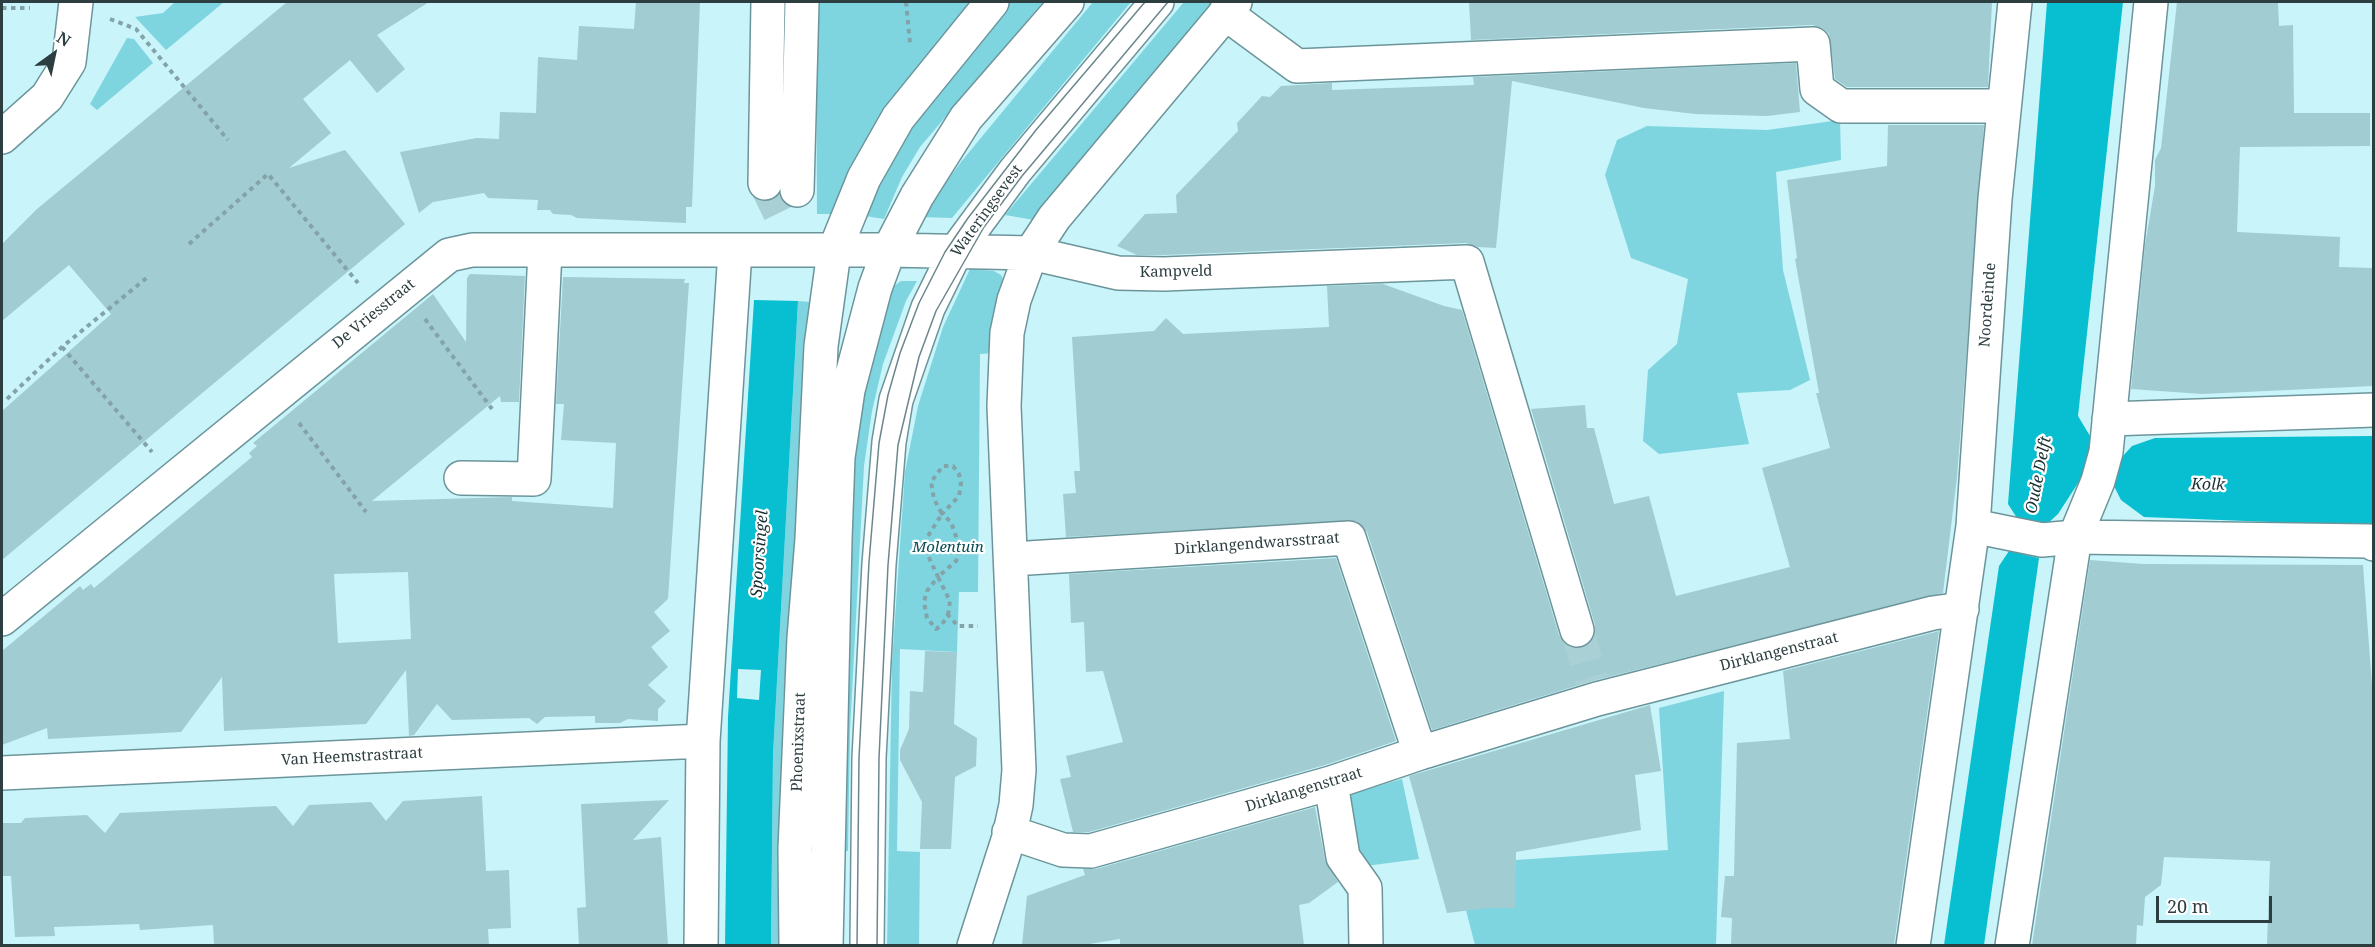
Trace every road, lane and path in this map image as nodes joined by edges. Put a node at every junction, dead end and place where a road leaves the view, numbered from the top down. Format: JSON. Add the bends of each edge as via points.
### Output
{"nodes":[{"id":1,"x":768,"y":2,"type":"edge"},
{"id":2,"x":802,"y":2,"type":"edge"},
{"id":3,"x":992,"y":2,"type":"edge"},
{"id":4,"x":1067,"y":2,"type":"edge"},
{"id":5,"x":1157,"y":2,"type":"edge"},
{"id":6,"x":2015,"y":2,"type":"edge"},
{"id":7,"x":2151,"y":2,"type":"edge"},
{"id":8,"x":76,"y":4,"type":"edge"},
{"id":9,"x":1230,"y":7,"type":"edge"},
{"id":10,"x":2,"y":8,"type":"edge"},
{"id":11,"x":30,"y":8,"type":"dead end"},
{"id":12,"x":2003,"y":106,"type":"junction"},
{"id":13,"x":2,"y":137,"type":"edge"},
{"id":14,"x":228,"y":140,"type":"dead end"},
{"id":15,"x":765,"y":183,"type":"tunnel mouth"},
{"id":16,"x":797,"y":190,"type":"tunnel mouth"},
{"id":17,"x":189,"y":244,"type":"dead end"},
{"id":18,"x":889,"y":250,"type":"junction"},
{"id":19,"x":545,"y":251,"type":"junction"},
{"id":20,"x":735,"y":251,"type":"junction"},
{"id":21,"x":956,"y":251,"type":"junction"},
{"id":22,"x":834,"y":252,"type":"junction"},
{"id":23,"x":1031,"y":253,"type":"junction"},
{"id":24,"x":149,"y":276,"type":"dead end"},
{"id":25,"x":392,"y":300,"type":"junction"},
{"id":26,"x":62,"y":347,"type":"junction"},
{"id":27,"x":276,"y":394,"type":"junction"},
{"id":28,"x":7,"y":399,"type":"dead end"},
{"id":29,"x":492,"y":409,"type":"dead end"},
{"id":30,"x":2373,"y":410,"type":"edge"},
{"id":31,"x":2109,"y":419,"type":"junction"},
{"id":32,"x":174,"y":477,"type":"junction"},
{"id":33,"x":461,"y":478,"type":"dead end"},
{"id":34,"x":366,"y":512,"type":"dead end"},
{"id":35,"x":942,"y":514,"type":"junction"},
{"id":36,"x":1973,"y":526,"type":"junction"},
{"id":37,"x":2075,"y":537,"type":"junction"},
{"id":38,"x":824,"y":539,"type":"junction"},
{"id":39,"x":2373,"y":544,"type":"edge"},
{"id":40,"x":1012,"y":559,"type":"junction"},
{"id":41,"x":938,"y":577,"type":"junction"},
{"id":42,"x":1962,"y":609,"type":"junction"},
{"id":43,"x":948,"y":615,"type":"junction"},
{"id":44,"x":2,"y":619,"type":"edge"},
{"id":45,"x":958,"y":626,"type":"dead end"},
{"id":46,"x":1577,"y":630,"type":"tunnel mouth"},
{"id":47,"x":703,"y":741,"type":"junction"},
{"id":48,"x":1420,"y":753,"type":"junction"},
{"id":49,"x":2,"y":773,"type":"edge"},
{"id":50,"x":1330,"y":783,"type":"junction"},
{"id":51,"x":1009,"y":832,"type":"junction"},
{"id":52,"x":701,"y":945,"type":"edge"},
{"id":53,"x":796,"y":945,"type":"edge"},
{"id":54,"x":826,"y":945,"type":"edge"},
{"id":55,"x":867,"y":945,"type":"edge"},
{"id":56,"x":974,"y":945,"type":"edge"},
{"id":57,"x":1366,"y":945,"type":"edge"},
{"id":58,"x":1913,"y":945,"type":"edge"},
{"id":59,"x":2012,"y":945,"type":"edge"}],
"edges":[{"from":1,"to":15,"type":"street"},
{"from":2,"to":16,"type":"street"},
{"from":3,"to":22,"type":"street","via":[[898,118],[864,178]]},
{"from":4,"to":18,"type":"street","via":[[966,118],[917,196]]},
{"from":5,"to":21,"type":"street","name":"Wateringsevest","via":[[1015,171]]},
{"from":6,"to":12,"type":"street","name":"Noordeinde"},
{"from":7,"to":31,"type":"street"},
{"from":8,"to":13,"type":"street","via":[[69,62],[47,97]]},
{"from":8,"to":14,"type":"path","via":[[136,29]]},
{"from":9,"to":12,"type":"street","via":[[1297,66],[1813,44],[1817,89],[1841,106]]},
{"from":9,"to":23,"type":"street","via":[[1054,218]]},
{"from":10,"to":11,"type":"path"},
{"from":12,"to":36,"type":"street","name":"Noordeinde"},
{"from":17,"to":25,"type":"path","via":[[268,174]]},
{"from":18,"to":21,"type":"street","name":"Kampveld"},
{"from":18,"to":22,"type":"street","name":"Kampveld"},
{"from":18,"to":38,"type":"street","via":[[875,288],[842,421]]},
{"from":19,"to":20,"type":"street","name":"De Vriesstraat"},
{"from":19,"to":25,"type":"street","name":"De Vriesstraat","via":[[472,250],[449,255]]},
{"from":19,"to":33,"type":"street","via":[[534,479]]},
{"from":20,"to":22,"type":"street","name":"De Vriesstraat"},
{"from":20,"to":47,"type":"street"},
{"from":21,"to":23,"type":"street","name":"Kampveld"},
{"from":21,"to":55,"type":"street","name":"Wateringsevest","via":[[928,308],[896,400],[889,442],[869,758]]},
{"from":22,"to":38,"type":"street","via":[[821,346]]},
{"from":23,"to":40,"type":"street","via":[[1007,333],[1004,417]]},
{"from":23,"to":46,"type":"street","name":"Kampveld","via":[[1118,273],[1164,274],[1467,262]]},
{"from":24,"to":26,"type":"path"},
{"from":25,"to":27,"type":"street","name":"De Vriesstraat"},
{"from":25,"to":29,"type":"path"},
{"from":26,"to":28,"type":"path"},
{"from":26,"to":32,"type":"path"},
{"from":27,"to":32,"type":"street","name":"De Vriesstraat"},
{"from":27,"to":34,"type":"path"},
{"from":30,"to":31,"type":"street"},
{"from":31,"to":37,"type":"street","via":[[2102,467]]},
{"from":32,"to":44,"type":"street","name":"De Vriesstraat"},
{"from":35,"to":35,"type":"path","via":[[959,496],[959,474],[953,466],[943,466],[931,482]]},
{"from":35,"to":41,"type":"path","via":[[925,549]]},
{"from":35,"to":41,"type":"path","via":[[951,522],[960,548],[956,561]]},
{"from":36,"to":37,"type":"street","via":[[2027,537]]},
{"from":36,"to":42,"type":"street","name":"Noordeinde"},
{"from":37,"to":39,"type":"street"},
{"from":37,"to":59,"type":"street"},
{"from":38,"to":53,"type":"street","name":"Phoenixstraat","via":[[800,730]]},
{"from":38,"to":54,"type":"street","name":"Phoenixstraat"},
{"from":40,"to":48,"type":"street","name":"Dirklangendwarsstraat","via":[[1349,538]]},
{"from":40,"to":51,"type":"street","via":[[1019,770]]},
{"from":41,"to":43,"type":"path","via":[[950,601]]},
{"from":41,"to":43,"type":"path","via":[[924,602],[927,618],[936,629]]},
{"from":42,"to":48,"type":"street","name":"Dirklangenstraat","via":[[1595,690]]},
{"from":42,"to":58,"type":"street"},
{"from":43,"to":45,"type":"path"},
{"from":47,"to":49,"type":"street","name":"Van Heemstrastraat"},
{"from":47,"to":52,"type":"street"},
{"from":48,"to":50,"type":"street","name":"Dirklangenstraat"},
{"from":50,"to":51,"type":"street","name":"Dirklangenstraat","via":[[1091,851],[1063,850]]},
{"from":50,"to":57,"type":"street","via":[[1343,857],[1365,888]]},
{"from":51,"to":56,"type":"street"}]}
